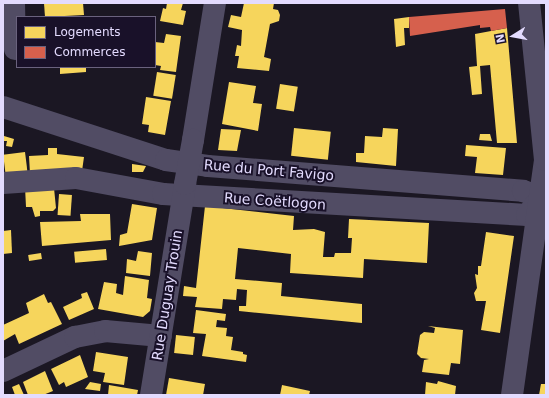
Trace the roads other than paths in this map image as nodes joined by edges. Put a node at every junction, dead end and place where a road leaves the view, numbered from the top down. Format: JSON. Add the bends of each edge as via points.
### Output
{"nodes":[{"id":1,"x":14,"y":3,"type":"edge"},
{"id":2,"x":215,"y":3,"type":"edge"},
{"id":3,"x":529,"y":3,"type":"edge"},
{"id":4,"x":15,"y":49,"type":"dead end"},
{"id":5,"x":3,"y":107,"type":"edge"},
{"id":6,"x":3,"y":183,"type":"edge"},
{"id":7,"x":184,"y":189,"type":"junction"},
{"id":8,"x":543,"y":199,"type":"edge"},
{"id":9,"x":161,"y":336,"type":"junction"},
{"id":10,"x":3,"y":371,"type":"edge"},
{"id":11,"x":151,"y":395,"type":"edge"},
{"id":12,"x":512,"y":395,"type":"edge"}],
"edges":[{"from":1,"to":4,"type":"street"},
{"from":2,"to":7,"type":"street","name":"Rue Duguay Trouin","bridge":true},
{"from":3,"to":8,"type":"street","via":[[544,160]]},
{"from":5,"to":8,"type":"street","name":"Rue du Port Favigo","via":[[166,160],[208,166],[523,191],[531,192]]},
{"from":6,"to":7,"type":"street","name":"Rue Coëtlogon","via":[[76,178],[163,194]]},
{"from":7,"to":8,"type":"street","name":"Rue Coëtlogon","via":[[298,204],[527,215]]},
{"from":7,"to":9,"type":"street","name":"Rue Duguay Trouin"},
{"from":8,"to":12,"type":"street"},
{"from":9,"to":10,"type":"street","via":[[105,331],[75,337]]},
{"from":9,"to":11,"type":"street","name":"Rue Duguay Trouin"}]}
